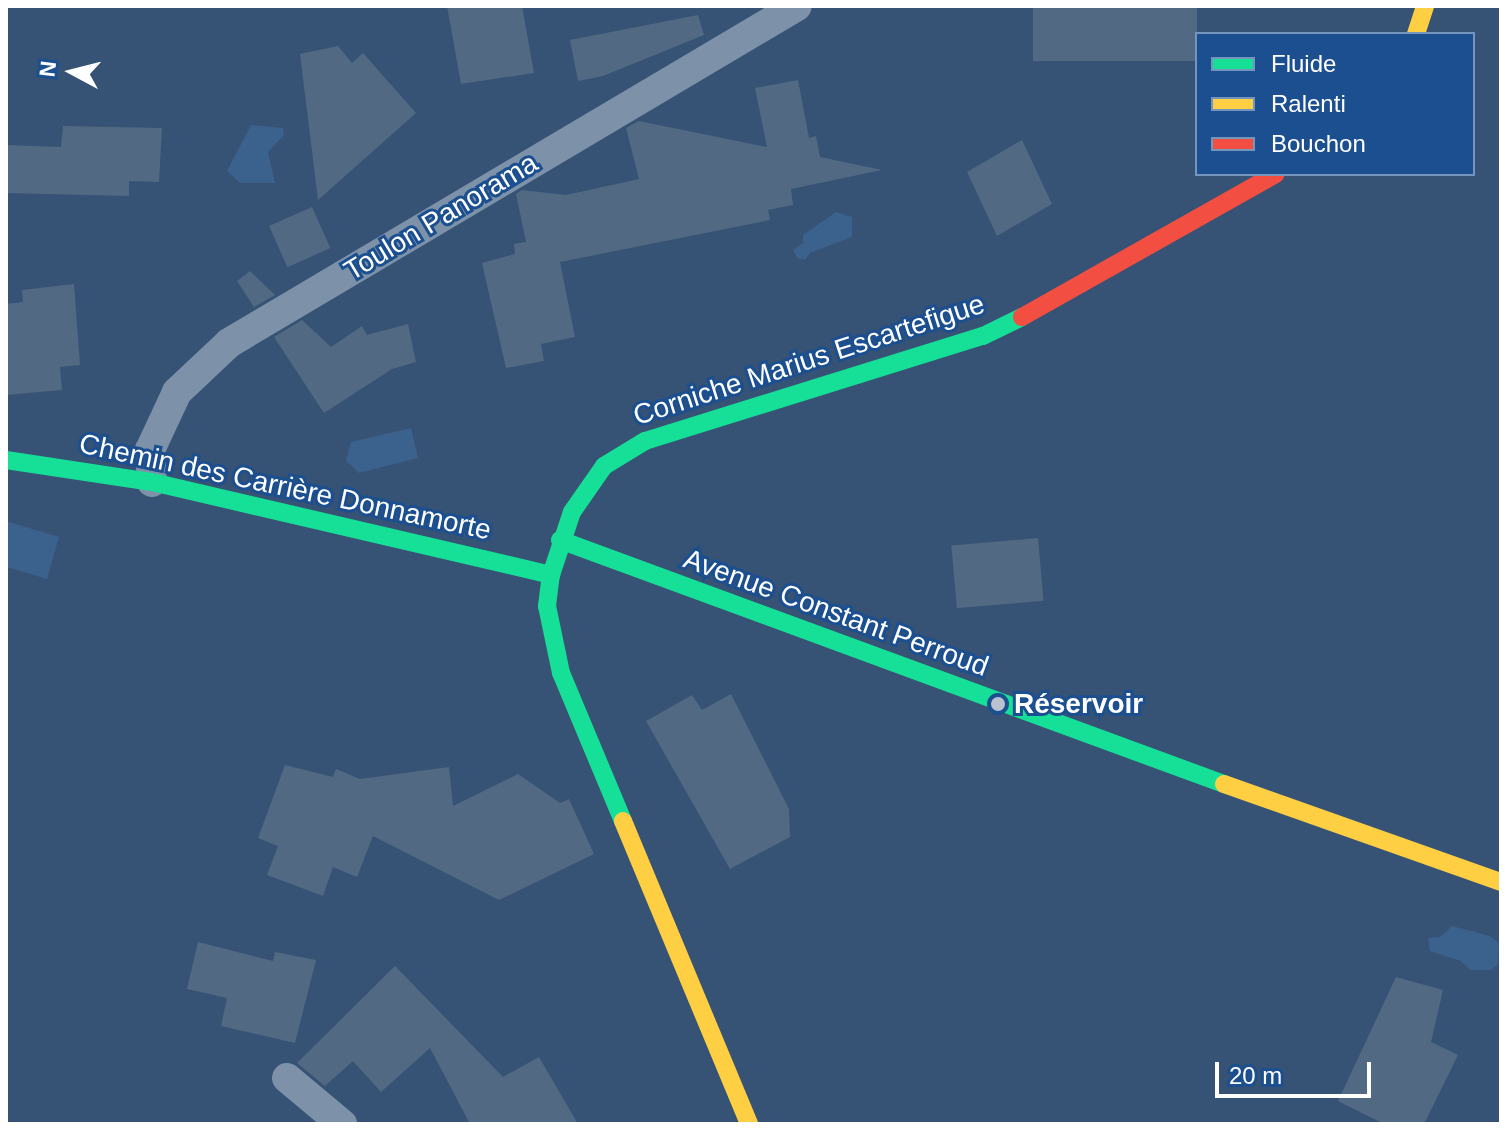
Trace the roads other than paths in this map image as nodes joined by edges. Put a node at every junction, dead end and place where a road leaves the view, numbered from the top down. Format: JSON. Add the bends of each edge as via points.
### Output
{"nodes":[{"id":1,"x":797,"y":6,"type":"edge"},
{"id":2,"x":1425,"y":6,"type":"edge"},
{"id":3,"x":1417,"y":32,"type":"edge"},
{"id":4,"x":1272,"y":176,"type":"edge"},
{"id":5,"x":6,"y":460,"type":"edge"},
{"id":6,"x":152,"y":482,"type":"junction"},
{"id":7,"x":560,"y":540,"type":"junction"},
{"id":8,"x":551,"y":575,"type":"junction"},
{"id":9,"x":1501,"y":882,"type":"edge"},
{"id":10,"x":287,"y":1078,"type":"dead end"},
{"id":11,"x":342,"y":1124,"type":"edge"},
{"id":12,"x":749,"y":1124,"type":"edge"}],
"edges":[{"from":1,"to":6,"type":"lane","name":"Toulon Panorama","via":[[229,343],[177,392],[150,450]]},
{"from":2,"to":3,"type":"street"},
{"from":4,"to":7,"type":"street","name":"Corniche Marius Escartefigue","via":[[983,336],[645,441],[604,466]]},
{"from":5,"to":6,"type":"street","name":"Chemin des Carrière Donnamorte"},
{"from":6,"to":8,"type":"street","name":"Chemin des Carrière Donnamorte"},
{"from":7,"to":8,"type":"street","name":"Corniche Marius Escartefigue"},
{"from":7,"to":9,"type":"street","name":"Avenue Constant Perroud","via":[[998,704]]},
{"from":8,"to":12,"type":"street","name":"Corniche Marius Escartefigue","via":[[547,606],[561,673]]},
{"from":10,"to":11,"type":"lane"}]}
